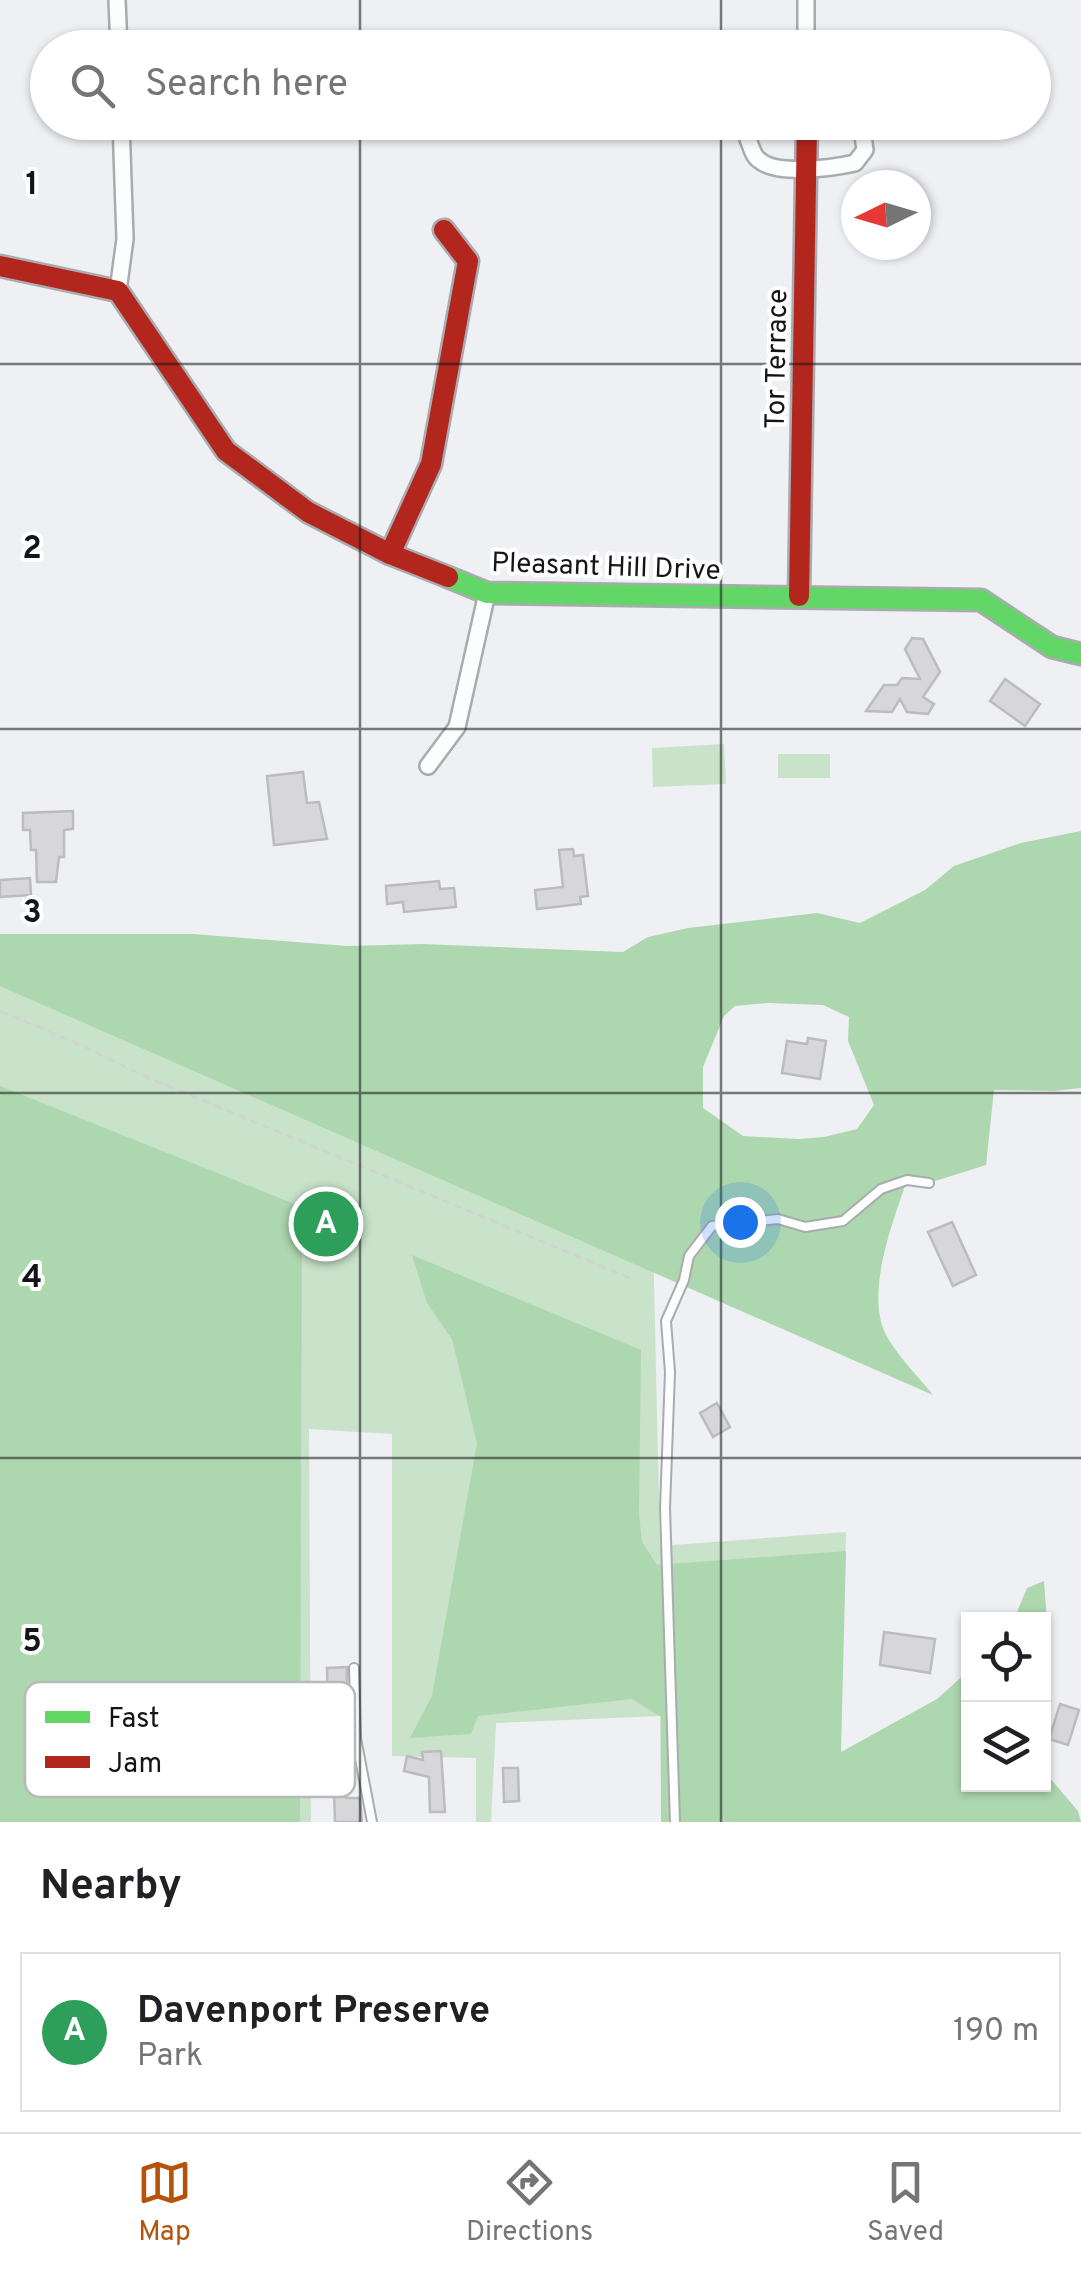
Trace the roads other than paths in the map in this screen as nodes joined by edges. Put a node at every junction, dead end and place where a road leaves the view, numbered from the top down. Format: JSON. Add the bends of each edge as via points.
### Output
{"nodes":[{"id":1,"x":117,"y":0,"type":"edge"},
{"id":2,"x":806,"y":0,"type":"edge"},
{"id":3,"x":118,"y":30,"type":"edge"},
{"id":4,"x":806,"y":30,"type":"edge"},
{"id":5,"x":122,"y":140,"type":"edge"},
{"id":6,"x":748,"y":140,"type":"edge"},
{"id":7,"x":806,"y":140,"type":"edge"},
{"id":8,"x":864,"y":140,"type":"edge"},
{"id":9,"x":806,"y":169,"type":"junction"},
{"id":10,"x":444,"y":230,"type":"dead end"},
{"id":11,"x":0,"y":266,"type":"edge"},
{"id":12,"x":118,"y":290,"type":"junction"},
{"id":13,"x":390,"y":554,"type":"junction"},
{"id":14,"x":486,"y":593,"type":"junction"},
{"id":15,"x":799,"y":596,"type":"junction"},
{"id":16,"x":1081,"y":654,"type":"edge"},
{"id":17,"x":428,"y":766,"type":"dead end"},
{"id":18,"x":929,"y":1182,"type":"dead end"},
{"id":19,"x":354,"y":1668,"type":"dead end"},
{"id":20,"x":354,"y":1682,"type":"edge"},
{"id":21,"x":355,"y":1703,"type":"edge"},
{"id":22,"x":372,"y":1822,"type":"edge"},
{"id":23,"x":675,"y":1822,"type":"edge"}],
"edges":[{"from":1,"to":3,"type":"street"},
{"from":2,"to":4,"type":"street"},
{"from":5,"to":12,"type":"street","via":[[126,239]]},
{"from":6,"to":9,"type":"street","via":[[756,159],[770,167]]},
{"from":7,"to":9,"type":"street","name":"Tor Terrace"},
{"from":8,"to":9,"type":"street","via":[[865,150],[854,163]]},
{"from":9,"to":15,"type":"street","name":"Tor Terrace"},
{"from":10,"to":13,"type":"street","via":[[468,261],[431,464]]},
{"from":11,"to":12,"type":"street"},
{"from":12,"to":13,"type":"street","name":"Pleasant Hill Drive","via":[[226,451],[308,512]]},
{"from":13,"to":14,"type":"street","name":"Pleasant Hill Drive"},
{"from":14,"to":15,"type":"street","name":"Pleasant Hill Drive"},
{"from":14,"to":17,"type":"street","via":[[457,727]]},
{"from":15,"to":16,"type":"street","name":"Pleasant Hill Drive","via":[[980,600],[1052,648]]},
{"from":18,"to":23,"type":"lane","via":[[907,1180],[882,1189],[843,1221],[805,1226],[778,1218],[712,1226],[690,1256],[666,1321]]},
{"from":19,"to":20,"type":"lane"},
{"from":21,"to":22,"type":"lane"}]}
